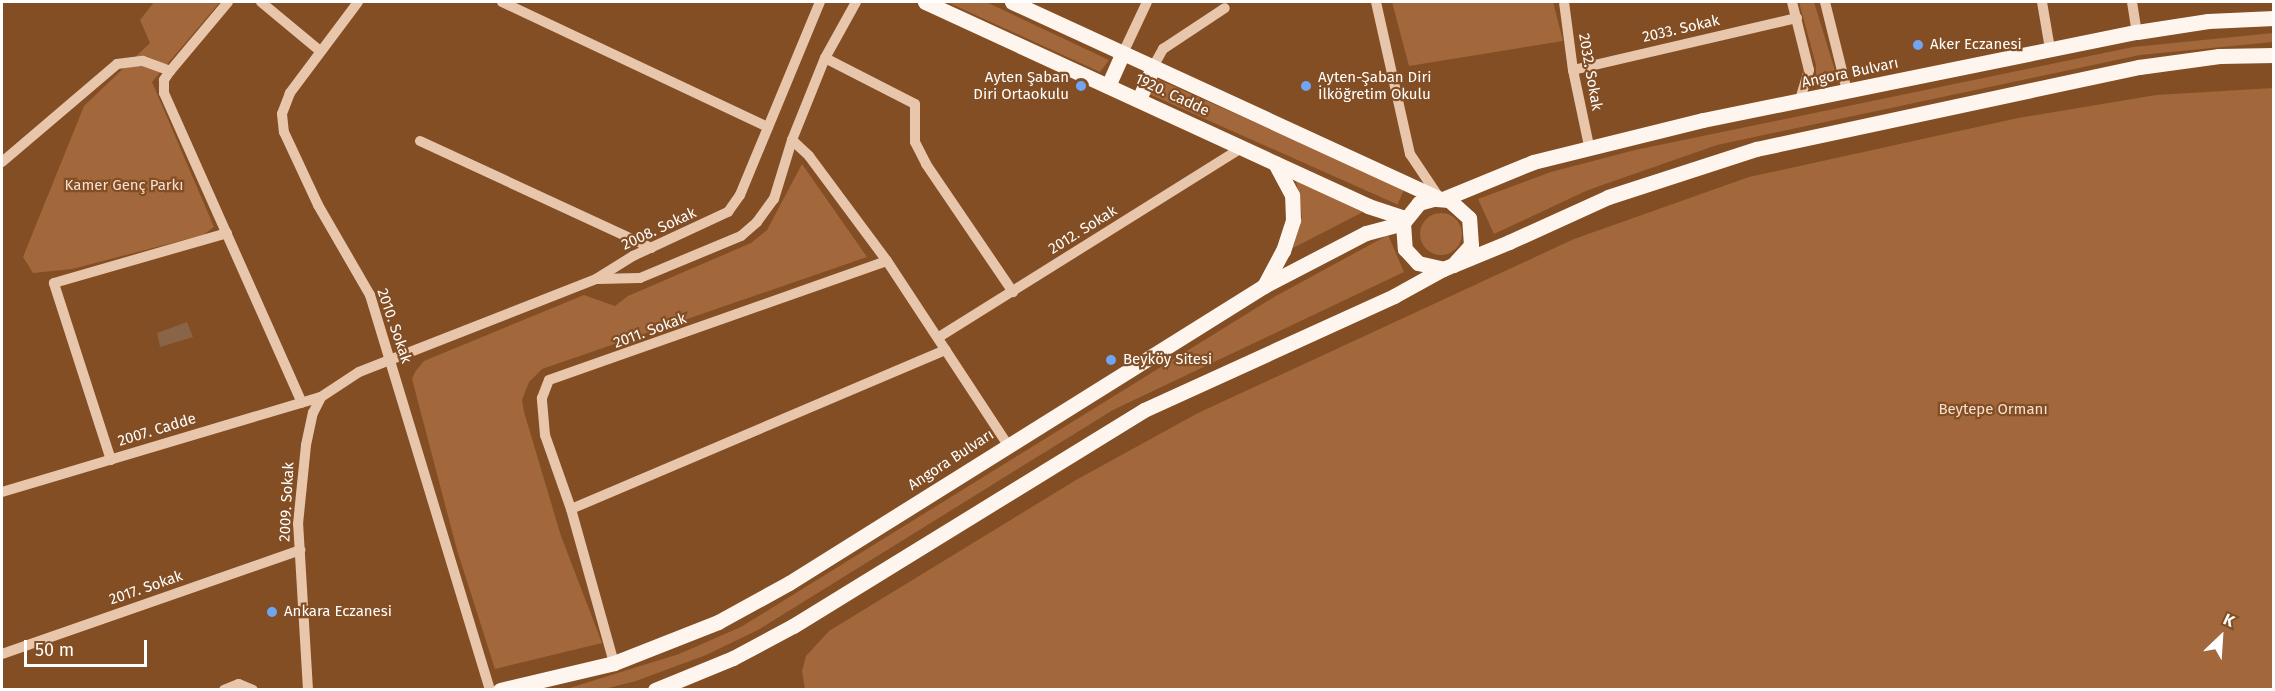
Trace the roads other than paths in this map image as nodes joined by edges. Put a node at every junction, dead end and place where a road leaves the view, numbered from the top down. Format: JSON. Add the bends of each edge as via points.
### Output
{"nodes":[{"id":1,"x":228,"y":2,"type":"edge"},
{"id":2,"x":261,"y":2,"type":"edge"},
{"id":3,"x":358,"y":2,"type":"edge"},
{"id":4,"x":502,"y":2,"type":"edge"},
{"id":5,"x":820,"y":2,"type":"edge"},
{"id":6,"x":856,"y":2,"type":"edge"},
{"id":7,"x":925,"y":2,"type":"edge"},
{"id":8,"x":1012,"y":2,"type":"edge"},
{"id":9,"x":1147,"y":2,"type":"edge"},
{"id":10,"x":1376,"y":2,"type":"edge"},
{"id":11,"x":1564,"y":2,"type":"edge"},
{"id":12,"x":1792,"y":2,"type":"edge"},
{"id":13,"x":1825,"y":2,"type":"edge"},
{"id":14,"x":2042,"y":2,"type":"edge"},
{"id":15,"x":2132,"y":2,"type":"edge"},
{"id":16,"x":1032,"y":5,"type":"edge"},
{"id":17,"x":1225,"y":8,"type":"dead end"},
{"id":18,"x":1797,"y":18,"type":"junction"},
{"id":19,"x":2274,"y":18,"type":"edge"},
{"id":20,"x":2137,"y":32,"type":"junction"},
{"id":21,"x":2050,"y":50,"type":"junction"},
{"id":22,"x":320,"y":51,"type":"junction"},
{"id":23,"x":1123,"y":53,"type":"junction"},
{"id":24,"x":2274,"y":55,"type":"edge"},
{"id":25,"x":825,"y":58,"type":"junction"},
{"id":26,"x":1153,"y":67,"type":"junction"},
{"id":27,"x":1573,"y":70,"type":"junction"},
{"id":28,"x":170,"y":71,"type":"junction"},
{"id":29,"x":1108,"y":86,"type":"junction"},
{"id":30,"x":1847,"y":91,"type":"junction"},
{"id":31,"x":1138,"y":99,"type":"junction"},
{"id":32,"x":1799,"y":102,"type":"junction"},
{"id":33,"x":768,"y":128,"type":"junction"},
{"id":34,"x":792,"y":140,"type":"junction"},
{"id":35,"x":420,"y":141,"type":"dead end"},
{"id":36,"x":1589,"y":146,"type":"junction"},
{"id":37,"x":1242,"y":148,"type":"junction"},
{"id":38,"x":2,"y":162,"type":"edge"},
{"id":39,"x":1275,"y":163,"type":"junction"},
{"id":40,"x":1440,"y":199,"type":"junction"},
{"id":41,"x":1404,"y":220,"type":"junction"},
{"id":42,"x":227,"y":233,"type":"junction"},
{"id":43,"x":652,"y":248,"type":"junction"},
{"id":44,"x":887,"y":261,"type":"junction"},
{"id":45,"x":1448,"y":267,"type":"junction"},
{"id":46,"x":596,"y":279,"type":"junction"},
{"id":47,"x":1263,"y":286,"type":"junction"},
{"id":48,"x":1013,"y":292,"type":"junction"},
{"id":49,"x":939,"y":337,"type":"junction"},
{"id":50,"x":946,"y":350,"type":"junction"},
{"id":51,"x":390,"y":360,"type":"junction"},
{"id":52,"x":321,"y":398,"type":"junction"},
{"id":53,"x":302,"y":403,"type":"junction"},
{"id":54,"x":1008,"y":445,"type":"junction"},
{"id":55,"x":111,"y":460,"type":"junction"},
{"id":56,"x":2,"y":492,"type":"edge"},
{"id":57,"x":571,"y":509,"type":"junction"},
{"id":58,"x":300,"y":550,"type":"junction"},
{"id":59,"x":2,"y":654,"type":"edge"},
{"id":60,"x":614,"y":663,"type":"junction"},
{"id":61,"x":224,"y":690,"type":"edge"},
{"id":62,"x":253,"y":690,"type":"edge"},
{"id":63,"x":308,"y":690,"type":"edge"},
{"id":64,"x":490,"y":690,"type":"edge"},
{"id":65,"x":500,"y":690,"type":"edge"},
{"id":66,"x":655,"y":690,"type":"edge"}],
"edges":[{"from":1,"to":28,"type":"street"},
{"from":2,"to":22,"type":"street"},
{"from":3,"to":22,"type":"street","name":"2010. Sokak"},
{"from":4,"to":33,"type":"street"},
{"from":5,"to":33,"type":"street","name":"2008. Sokak"},
{"from":6,"to":25,"type":"street"},
{"from":7,"to":29,"type":"main road","name":"1920. Cadde"},
{"from":8,"to":16,"type":"main road","name":"1920. Cadde"},
{"from":9,"to":23,"type":"street"},
{"from":10,"to":40,"type":"street","via":[[1410,154]]},
{"from":11,"to":27,"type":"street","name":"2032. Sokak"},
{"from":12,"to":18,"type":"street"},
{"from":13,"to":30,"type":"street"},
{"from":14,"to":21,"type":"street"},
{"from":15,"to":20,"type":"street"},
{"from":16,"to":23,"type":"main road","name":"1920. Cadde"},
{"from":17,"to":26,"type":"street","via":[[1163,50]]},
{"from":18,"to":27,"type":"street","name":"2033. Sokak"},
{"from":18,"to":32,"type":"street","via":[[1809,70]]},
{"from":19,"to":20,"type":"main road","name":"Angora Bulvarı","via":[[2208,21]]},
{"from":20,"to":21,"type":"main road","name":"Angora Bulvarı"},
{"from":21,"to":30,"type":"main road","name":"Angora Bulvarı"},
{"from":22,"to":51,"type":"street","name":"2010. Sokak","via":[[290,93],[282,114],[284,132],[318,205],[370,295]]},
{"from":23,"to":26,"type":"main road","name":"1920. Cadde"},
{"from":23,"to":29,"type":"main road"},
{"from":24,"to":45,"type":"main road","via":[[2219,56],[2148,66],[1756,148],[1608,197]]},
{"from":25,"to":34,"type":"street"},
{"from":25,"to":48,"type":"street","via":[[915,104],[915,142],[926,164]]},
{"from":26,"to":31,"type":"main road"},
{"from":26,"to":40,"type":"main road","name":"1920. Cadde"},
{"from":27,"to":36,"type":"street","name":"2032. Sokak"},
{"from":28,"to":38,"type":"street","via":[[134,60],[110,68]]},
{"from":28,"to":42,"type":"street","via":[[164,81],[164,93]]},
{"from":29,"to":31,"type":"main road","name":"1920. Cadde"},
{"from":30,"to":32,"type":"main road","name":"Angora Bulvarı"},
{"from":31,"to":37,"type":"main road","name":"1920. Cadde"},
{"from":32,"to":36,"type":"main road","name":"Angora Bulvarı"},
{"from":33,"to":43,"type":"street","name":"2008. Sokak","via":[[740,195],[728,212]]},
{"from":34,"to":44,"type":"street","via":[[809,156]]},
{"from":34,"to":46,"type":"street","via":[[774,199],[741,236],[640,278]]},
{"from":35,"to":43,"type":"street"},
{"from":36,"to":40,"type":"main road","name":"Angora Bulvarı","via":[[1486,178]]},
{"from":37,"to":39,"type":"main road","name":"1920. Cadde"},
{"from":37,"to":48,"type":"street","name":"2012. Sokak"},
{"from":39,"to":41,"type":"main road","name":"1920. Cadde"},
{"from":39,"to":47,"type":"main road","via":[[1292,195],[1293,220],[1283,251]]},
{"from":40,"to":41,"type":"main road","name":"Angora Bulvarı","via":[[1419,203]]},
{"from":40,"to":45,"type":"main road","via":[[1461,207],[1473,232],[1468,252]]},
{"from":41,"to":45,"type":"main road","via":[[1402,241],[1410,257],[1426,267]]},
{"from":41,"to":47,"type":"main road","name":"Angora Bulvarı","via":[[1366,233]]},
{"from":42,"to":53,"type":"street"},
{"from":42,"to":55,"type":"street","via":[[54,283]]},
{"from":43,"to":46,"type":"street","name":"2008. Sokak"},
{"from":44,"to":49,"type":"street"},
{"from":44,"to":57,"type":"street","name":"2011. Sokak","via":[[549,380],[542,398],[545,435]]},
{"from":45,"to":66,"type":"main road","via":[[1394,296],[1144,410],[793,626],[734,658]]},
{"from":46,"to":51,"type":"street","name":"2008. Sokak"},
{"from":47,"to":54,"type":"main road","name":"Angora Bulvarı"},
{"from":48,"to":49,"type":"street","name":"2012. Sokak"},
{"from":49,"to":50,"type":"street"},
{"from":50,"to":54,"type":"street"},
{"from":50,"to":57,"type":"street"},
{"from":51,"to":52,"type":"street","via":[[359,372]]},
{"from":51,"to":64,"type":"street","name":"2010. Sokak"},
{"from":52,"to":53,"type":"street","name":"2007. Cadde"},
{"from":52,"to":58,"type":"street","name":"2009. Sokak","via":[[312,413],[306,445]]},
{"from":53,"to":55,"type":"street","name":"2007. Cadde"},
{"from":54,"to":60,"type":"main road","name":"Angora Bulvarı","via":[[728,617]]},
{"from":55,"to":56,"type":"street","name":"2007. Cadde"},
{"from":57,"to":60,"type":"street","name":"2011. Sokak"},
{"from":58,"to":59,"type":"street","name":"2017. Sokak"},
{"from":58,"to":63,"type":"street","name":"2009. Sokak"},
{"from":60,"to":65,"type":"main road","name":"Angora Bulvarı"},
{"from":61,"to":62,"type":"street","via":[[239,684]]}]}
